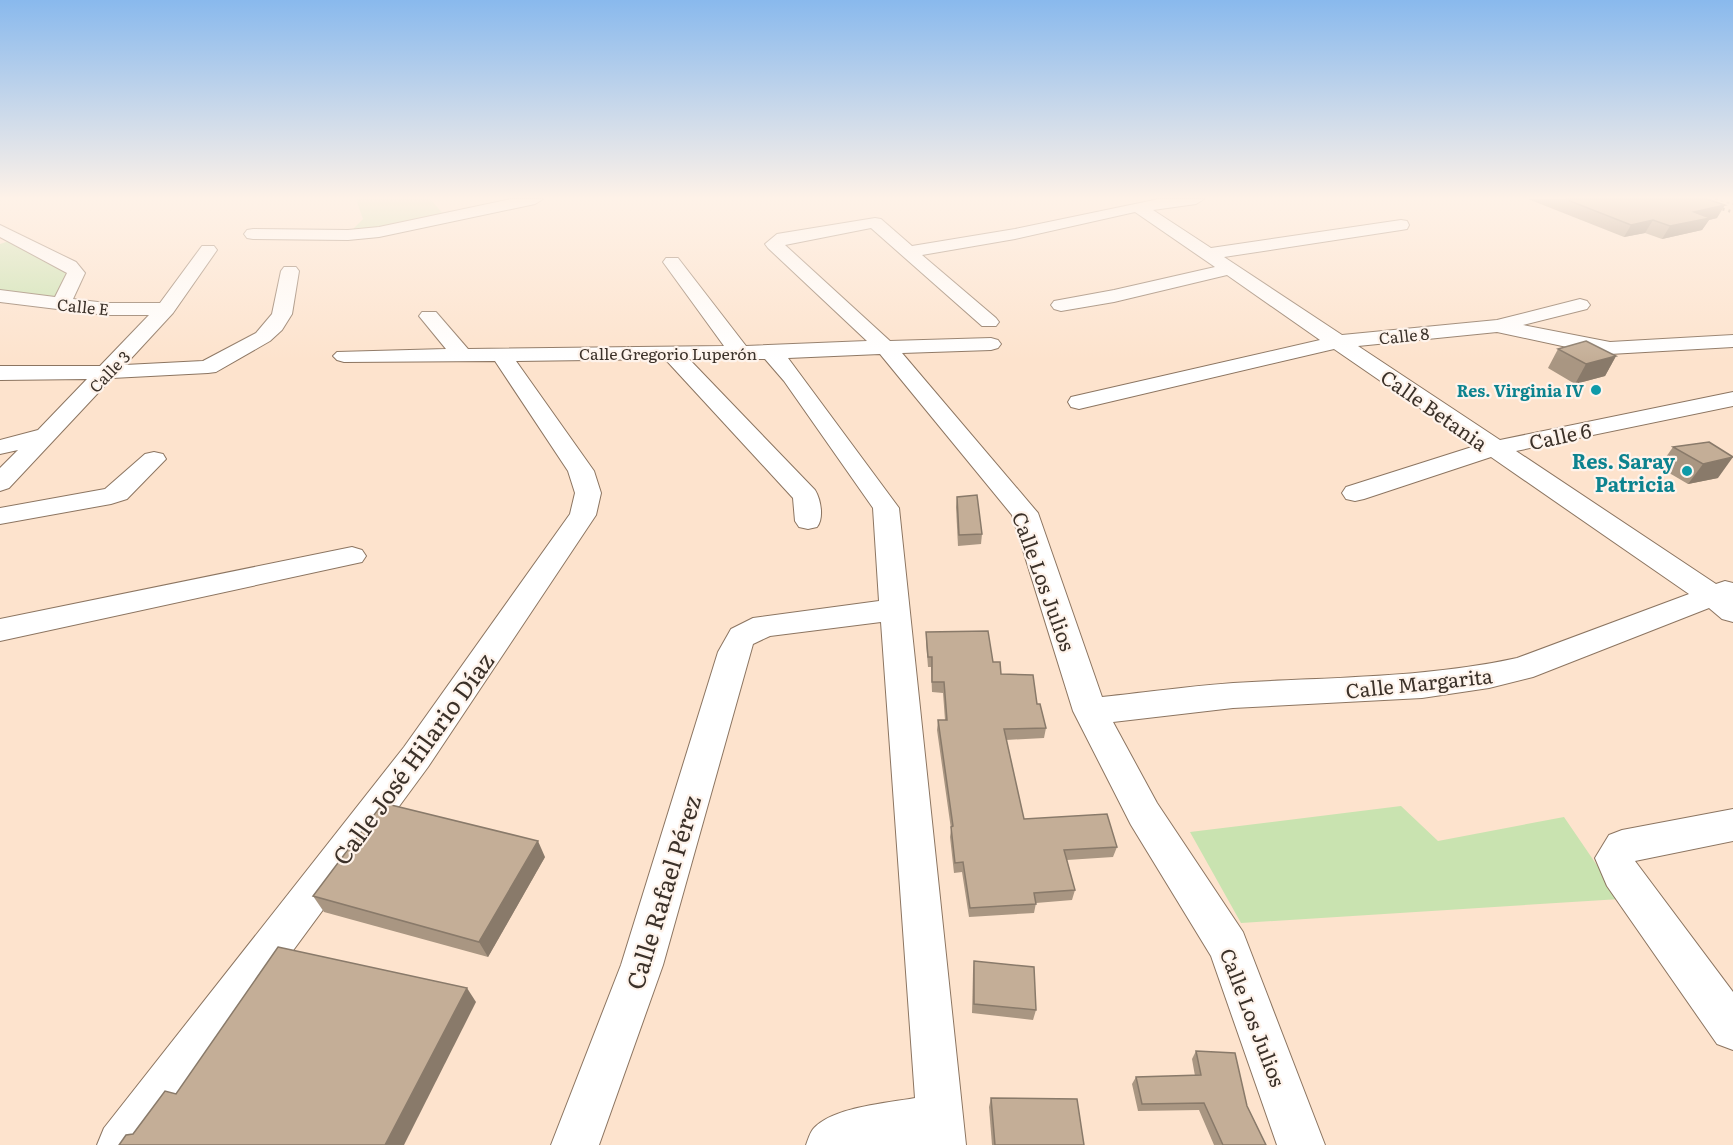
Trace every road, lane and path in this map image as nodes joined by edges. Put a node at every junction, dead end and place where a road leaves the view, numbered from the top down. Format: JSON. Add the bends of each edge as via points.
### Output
{"nodes":[{"id":1,"x":44,"y":252,"type":"edge"},
{"id":2,"x":206,"y":252,"type":"edge"},
{"id":3,"x":783,"y":252,"type":"edge"},
{"id":4,"x":907,"y":252,"type":"edge"},
{"id":5,"x":1219,"y":252,"type":"edge"},
{"id":6,"x":1209,"y":254,"type":"joint"},
{"id":7,"x":672,"y":261,"type":"dead end"},
{"id":8,"x":1230,"y":269,"type":"junction"},
{"id":9,"x":290,"y":271,"type":"dead end"},
{"id":10,"x":0,"y":296,"type":"edge"},
{"id":11,"x":61,"y":304,"type":"junction"},
{"id":12,"x":1580,"y":304,"type":"dead end"},
{"id":13,"x":1061,"y":305,"type":"dead end"},
{"id":14,"x":166,"y":309,"type":"junction"},
{"id":15,"x":429,"y":316,"type":"dead end"},
{"id":16,"x":989,"y":322,"type":"dead end"},
{"id":17,"x":1497,"y":326,"type":"junction"},
{"id":18,"x":1733,"y":341,"type":"edge"},
{"id":19,"x":1338,"y":342,"type":"junction"},
{"id":20,"x":991,"y":344,"type":"dead end"},
{"id":21,"x":887,"y":349,"type":"junction"},
{"id":22,"x":755,"y":353,"type":"junction"},
{"id":23,"x":461,"y":354,"type":"junction"},
{"id":24,"x":501,"y":354,"type":"junction"},
{"id":25,"x":672,"y":354,"type":"junction"},
{"id":26,"x":344,"y":356,"type":"dead end"},
{"id":27,"x":109,"y":372,"type":"junction"},
{"id":28,"x":0,"y":373,"type":"edge"},
{"id":29,"x":1733,"y":399,"type":"edge"},
{"id":30,"x":1079,"y":402,"type":"dead end"},
{"id":31,"x":45,"y":435,"type":"junction"},
{"id":32,"x":0,"y":447,"type":"edge"},
{"id":33,"x":1492,"y":449,"type":"junction"},
{"id":34,"x":154,"y":459,"type":"dead end"},
{"id":35,"x":0,"y":483,"type":"edge"},
{"id":36,"x":1355,"y":493,"type":"dead end"},
{"id":37,"x":0,"y":516,"type":"edge"},
{"id":38,"x":808,"y":521,"type":"dead end"},
{"id":39,"x":352,"y":556,"type":"dead end"},
{"id":40,"x":1726,"y":599,"type":"edge"},
{"id":41,"x":894,"y":610,"type":"junction"},
{"id":42,"x":0,"y":630,"type":"edge"},
{"id":43,"x":1090,"y":711,"type":"junction"},
{"id":44,"x":1733,"y":825,"type":"edge"},
{"id":45,"x":1733,"y":1028,"type":"edge"},
{"id":46,"x":941,"y":1131,"type":"edge"},
{"id":47,"x":121,"y":1145,"type":"edge"},
{"id":48,"x":575,"y":1145,"type":"edge"},
{"id":49,"x":830,"y":1145,"type":"edge"},
{"id":50,"x":1301,"y":1145,"type":"edge"}],
"edges":[{"from":1,"to":11,"type":"street","via":[[76,273]]},
{"from":2,"to":14,"type":"street","name":"Calle 3"},
{"from":3,"to":21,"type":"street","name":"Calle Los Julios"},
{"from":4,"to":16,"type":"street","name":"Calle Los Julios"},
{"from":5,"to":6,"type":"street"},
{"from":6,"to":8,"type":"street","name":"Calle Betania"},
{"from":7,"to":22,"type":"street"},
{"from":8,"to":13,"type":"street"},
{"from":8,"to":19,"type":"street","name":"Calle Betania"},
{"from":9,"to":27,"type":"street","via":[[282,314],[263,337],[208,367]]},
{"from":10,"to":11,"type":"street","name":"Calle E"},
{"from":11,"to":14,"type":"street","name":"Calle E"},
{"from":12,"to":17,"type":"street"},
{"from":14,"to":27,"type":"street","name":"Calle 3"},
{"from":15,"to":23,"type":"street"},
{"from":17,"to":18,"type":"street","name":"Calle 8","via":[[1611,348]]},
{"from":17,"to":19,"type":"street","name":"Calle 8"},
{"from":19,"to":30,"type":"street","name":"Calle 8"},
{"from":19,"to":33,"type":"street","name":"Calle Betania"},
{"from":20,"to":21,"type":"street","name":"Calle Gregorio Luperón"},
{"from":21,"to":22,"type":"street","name":"Calle Gregorio Luperón"},
{"from":21,"to":43,"type":"street","name":"Calle Los Julios","via":[[1025,513]]},
{"from":22,"to":25,"type":"street","name":"Calle Gregorio Luperón"},
{"from":22,"to":41,"type":"street","via":[[792,376],[886,508]]},
{"from":23,"to":24,"type":"street","name":"Calle Gregorio Luperón"},
{"from":23,"to":26,"type":"street","name":"Calle Gregorio Luperón"},
{"from":24,"to":25,"type":"street","name":"Calle Gregorio Luperón"},
{"from":24,"to":47,"type":"street","name":"Calle José Hilario Díaz","via":[[581,471],[588,494],[583,515],[416,757]]},
{"from":25,"to":38,"type":"street","via":[[806,496]]},
{"from":27,"to":28,"type":"street"},
{"from":27,"to":31,"type":"street","name":"Calle 3"},
{"from":29,"to":33,"type":"street","name":"Calle 6"},
{"from":31,"to":32,"type":"street"},
{"from":31,"to":35,"type":"street","name":"Calle 3"},
{"from":33,"to":36,"type":"street","name":"Calle 6"},
{"from":33,"to":40,"type":"street","name":"Calle Betania"},
{"from":34,"to":37,"type":"street","via":[[111,496]]},
{"from":39,"to":42,"type":"street"},
{"from":40,"to":43,"type":"street","name":"Calle Margarita","via":[[1495,676]]},
{"from":41,"to":46,"type":"street"},
{"from":41,"to":48,"type":"street","name":"Calle Rafael Pérez","via":[[764,626],[742,637],[734,652],[642,965]]},
{"from":43,"to":50,"type":"street","name":"Calle Los Julios","via":[[1144,814],[1228,946]]},
{"from":44,"to":45,"type":"street","via":[[1622,847],[1614,858],[1621,874]]},
{"from":46,"to":49,"type":"street","via":[[843,1136]]}]}
